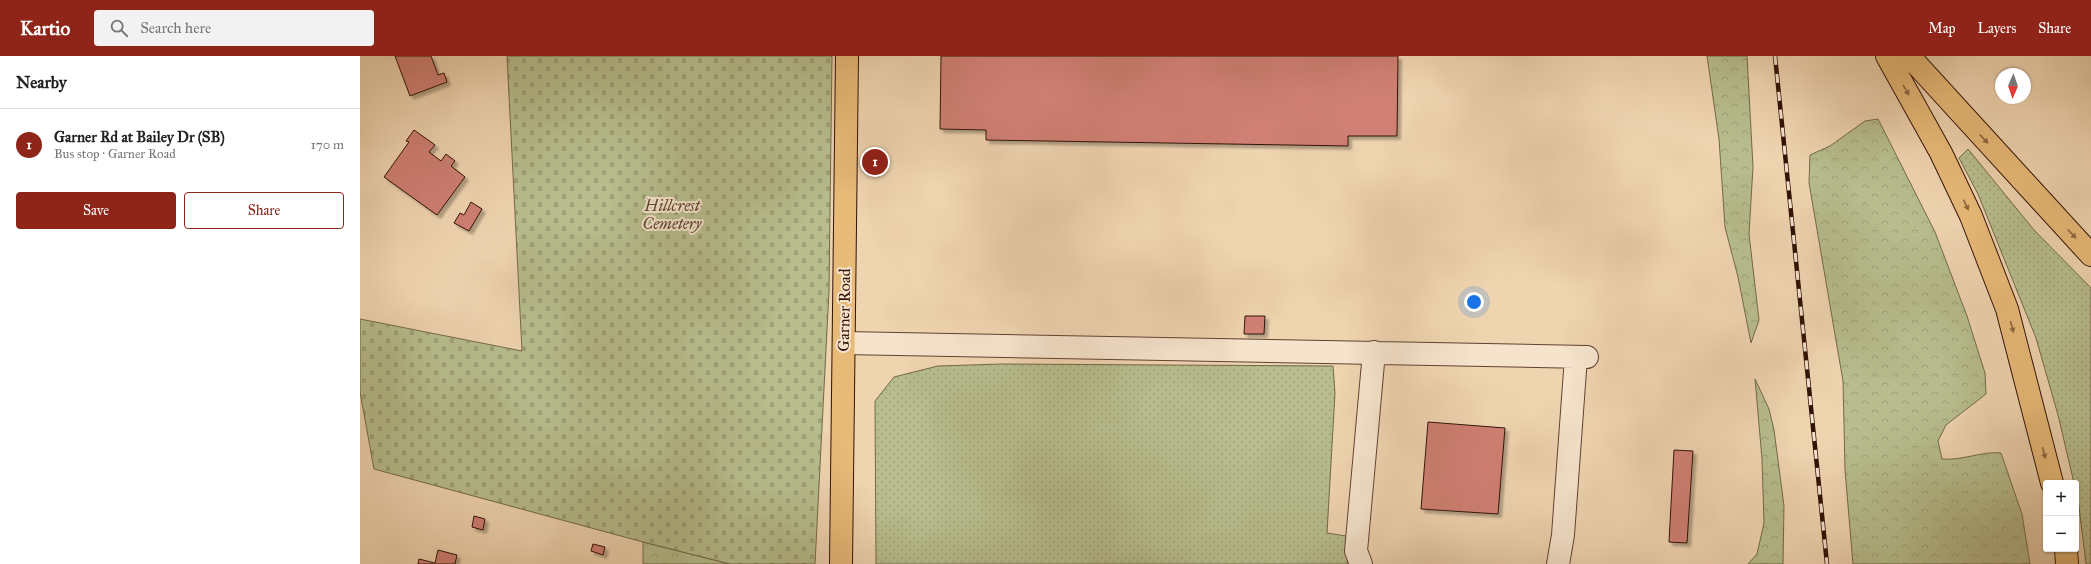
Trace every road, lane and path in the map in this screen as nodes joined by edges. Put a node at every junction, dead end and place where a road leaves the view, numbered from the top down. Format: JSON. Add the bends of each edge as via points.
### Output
{"nodes":[{"id":1,"x":847,"y":56,"type":"edge"},
{"id":2,"x":1887,"y":56,"type":"edge"},
{"id":3,"x":1909,"y":56,"type":"edge"},
{"id":4,"x":2091,"y":255,"type":"edge"},
{"id":5,"x":844,"y":343,"type":"junction"},
{"id":6,"x":1374,"y":352,"type":"junction"},
{"id":7,"x":2051,"y":480,"type":"edge"},
{"id":8,"x":2066,"y":552,"type":"edge"},
{"id":9,"x":841,"y":564,"type":"edge"},
{"id":10,"x":1361,"y":564,"type":"edge"},
{"id":11,"x":1558,"y":564,"type":"edge"},
{"id":12,"x":2067,"y":564,"type":"edge"}],
"edges":[{"from":1,"to":5,"type":"main road","name":"Garner Road"},
{"from":2,"to":7,"type":"main road","one_way":true,"via":[[1941,153],[1967,209],[2007,309]]},
{"from":3,"to":4,"type":"main road","one_way":true},
{"from":5,"to":6,"type":"lane"},
{"from":5,"to":9,"type":"main road","name":"Garner Road"},
{"from":6,"to":10,"type":"lane","via":[[1356,551]]},
{"from":6,"to":11,"type":"lane","via":[[1582,357]]},
{"from":8,"to":12,"type":"main road"}]}
